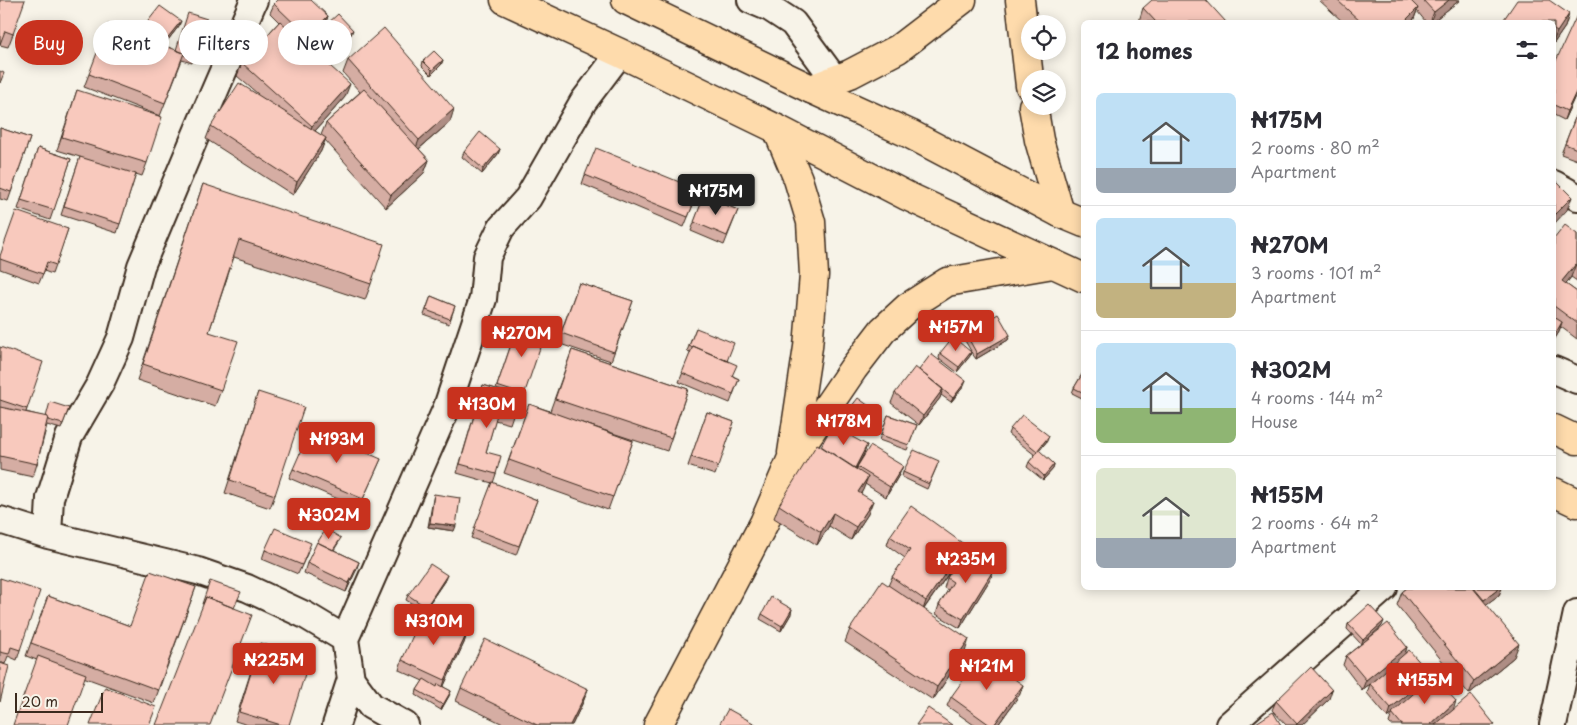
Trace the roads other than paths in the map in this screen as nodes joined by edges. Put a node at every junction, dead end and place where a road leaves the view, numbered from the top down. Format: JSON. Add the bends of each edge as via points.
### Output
{"nodes":[{"id":1,"x":254,"y":0,"type":"edge"},
{"id":2,"x":505,"y":0,"type":"edge"},
{"id":3,"x":626,"y":0,"type":"edge"},
{"id":4,"x":751,"y":0,"type":"edge"},
{"id":5,"x":962,"y":0,"type":"edge"},
{"id":6,"x":1020,"y":0,"type":"edge"},
{"id":7,"x":620,"y":53,"type":"junction"},
{"id":8,"x":1028,"y":70,"type":"edge"},
{"id":9,"x":823,"y":84,"type":"junction"},
{"id":10,"x":1035,"y":115,"type":"edge"},
{"id":11,"x":777,"y":130,"type":"junction"},
{"id":12,"x":1556,"y":185,"type":"edge"},
{"id":13,"x":1577,"y":197,"type":"edge"},
{"id":14,"x":1072,"y":218,"type":"edge"},
{"id":15,"x":1053,"y":264,"type":"junction"},
{"id":16,"x":1081,"y":277,"type":"edge"},
{"id":17,"x":1556,"y":371,"type":"edge"},
{"id":18,"x":1577,"y":380,"type":"edge"},
{"id":19,"x":1556,"y":430,"type":"edge"},
{"id":20,"x":1577,"y":440,"type":"edge"},
{"id":21,"x":791,"y":460,"type":"junction"},
{"id":22,"x":1556,"y":493,"type":"edge"},
{"id":23,"x":1577,"y":503,"type":"edge"},
{"id":24,"x":0,"y":520,"type":"edge"},
{"id":25,"x":48,"y":535,"type":"junction"},
{"id":26,"x":1382,"y":590,"type":"edge"},
{"id":27,"x":1577,"y":614,"type":"edge"},
{"id":28,"x":345,"y":639,"type":"junction"},
{"id":29,"x":351,"y":679,"type":"junction"},
{"id":30,"x":371,"y":706,"type":"junction"},
{"id":31,"x":337,"y":723,"type":"edge"},
{"id":32,"x":405,"y":725,"type":"edge"},
{"id":33,"x":658,"y":725,"type":"edge"},
{"id":34,"x":1229,"y":725,"type":"edge"},
{"id":35,"x":1552,"y":725,"type":"edge"}],
"edges":[{"from":1,"to":25,"type":"street","via":[[141,266],[121,338],[100,384],[69,437],[50,498]]},
{"from":2,"to":7,"type":"main road"},
{"from":3,"to":9,"type":"main road"},
{"from":4,"to":9,"type":"street","via":[[793,23]]},
{"from":5,"to":9,"type":"main road","via":[[898,49]]},
{"from":6,"to":8,"type":"main road"},
{"from":7,"to":11,"type":"main road"},
{"from":7,"to":28,"type":"street","via":[[583,102],[528,198],[501,228],[487,257],[483,299],[448,407]]},
{"from":9,"to":14,"type":"main road","via":[[910,134]]},
{"from":10,"to":14,"type":"main road","via":[[1039,140]]},
{"from":11,"to":15,"type":"main road"},
{"from":11,"to":21,"type":"main road","via":[[811,222],[814,275],[808,347]]},
{"from":12,"to":13,"type":"street"},
{"from":15,"to":16,"type":"main road"},
{"from":15,"to":21,"type":"main road","via":[[947,282],[908,307],[883,330]]},
{"from":17,"to":18,"type":"street"},
{"from":19,"to":20,"type":"main road"},
{"from":21,"to":33,"type":"main road","via":[[764,523]]},
{"from":22,"to":23,"type":"main road"},
{"from":24,"to":25,"type":"street"},
{"from":25,"to":28,"type":"street","via":[[198,571],[247,588],[305,615]]},
{"from":26,"to":34,"type":"street"},
{"from":27,"to":35,"type":"street"},
{"from":28,"to":29,"type":"street"},
{"from":29,"to":30,"type":"street"},
{"from":29,"to":31,"type":"street"},
{"from":30,"to":31,"type":"street"},
{"from":30,"to":32,"type":"street"}]}
